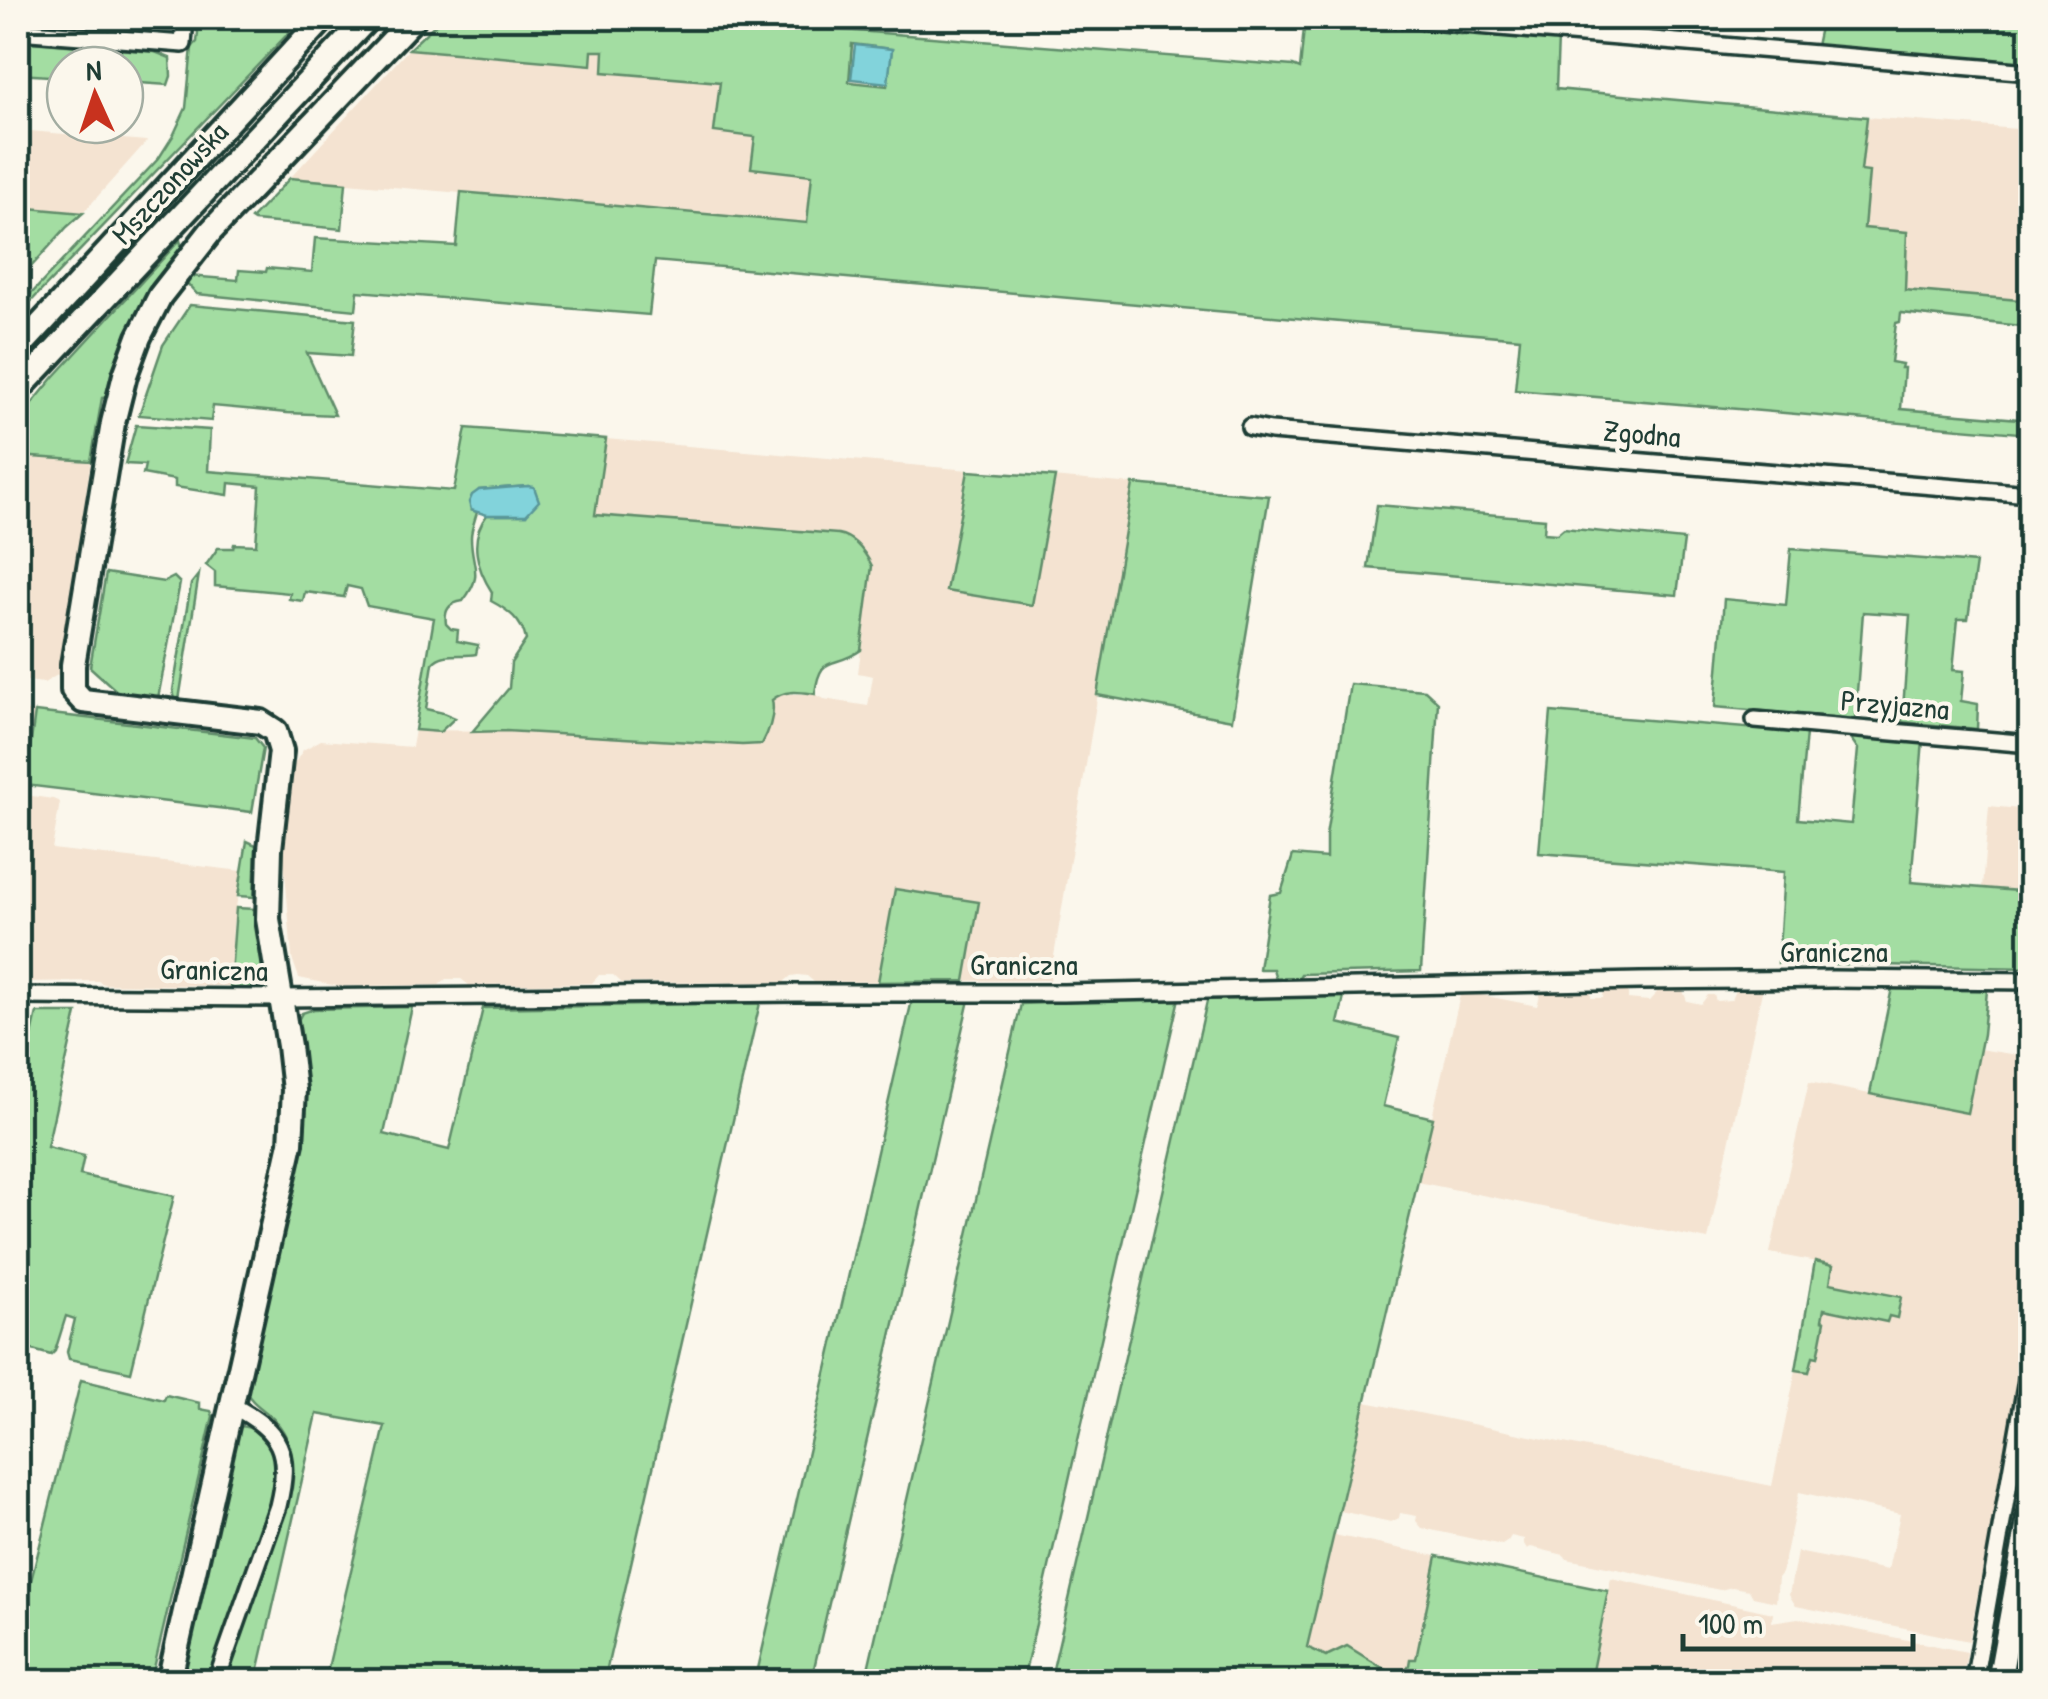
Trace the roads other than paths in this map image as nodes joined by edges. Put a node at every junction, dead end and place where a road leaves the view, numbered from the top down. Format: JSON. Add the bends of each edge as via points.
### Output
{"nodes":[{"id":1,"x":185,"y":18,"type":"edge"},
{"id":2,"x":324,"y":18,"type":"edge"},
{"id":3,"x":368,"y":18,"type":"edge"},
{"id":4,"x":414,"y":18,"type":"edge"},
{"id":5,"x":1394,"y":18,"type":"edge"},
{"id":6,"x":18,"y":30,"type":"edge"},
{"id":7,"x":2030,"y":72,"type":"edge"},
{"id":8,"x":18,"y":349,"type":"edge"},
{"id":9,"x":18,"y":390,"type":"edge"},
{"id":10,"x":1250,"y":427,"type":"dead end"},
{"id":11,"x":2030,"y":494,"type":"edge"},
{"id":12,"x":1756,"y":720,"type":"dead end"},
{"id":13,"x":2030,"y":744,"type":"edge"},
{"id":14,"x":2030,"y":981,"type":"edge"},
{"id":15,"x":18,"y":996,"type":"edge"},
{"id":16,"x":281,"y":998,"type":"junction"},
{"id":17,"x":2030,"y":1363,"type":"edge"},
{"id":18,"x":233,"y":1406,"type":"junction"},
{"id":19,"x":2030,"y":1512,"type":"edge"},
{"id":20,"x":169,"y":1682,"type":"edge"},
{"id":21,"x":216,"y":1682,"type":"edge"},
{"id":22,"x":1974,"y":1682,"type":"edge"},
{"id":23,"x":1999,"y":1682,"type":"edge"}],
"edges":[{"from":1,"to":6,"type":"street","via":[[183,44]]},
{"from":2,"to":8,"type":"street","name":"Mszczonowska"},
{"from":3,"to":9,"type":"street","name":"Mszczonowska"},
{"from":4,"to":16,"type":"street","via":[[210,231],[160,296],[139,337],[113,423],[73,665],[73,690],[83,701],[261,722],[275,731],[280,751],[268,918]]},
{"from":5,"to":7,"type":"street"},
{"from":10,"to":11,"type":"street","name":"Zgodna"},
{"from":12,"to":13,"type":"street","name":"Przyjazna"},
{"from":14,"to":16,"type":"street","name":"Graniczna"},
{"from":15,"to":16,"type":"street","name":"Graniczna"},
{"from":16,"to":18,"type":"street","via":[[294,1090],[291,1143]]},
{"from":17,"to":22,"type":"street"},
{"from":18,"to":20,"type":"street"},
{"from":18,"to":21,"type":"street","via":[[276,1436],[284,1480]]},
{"from":19,"to":23,"type":"street"}]}
